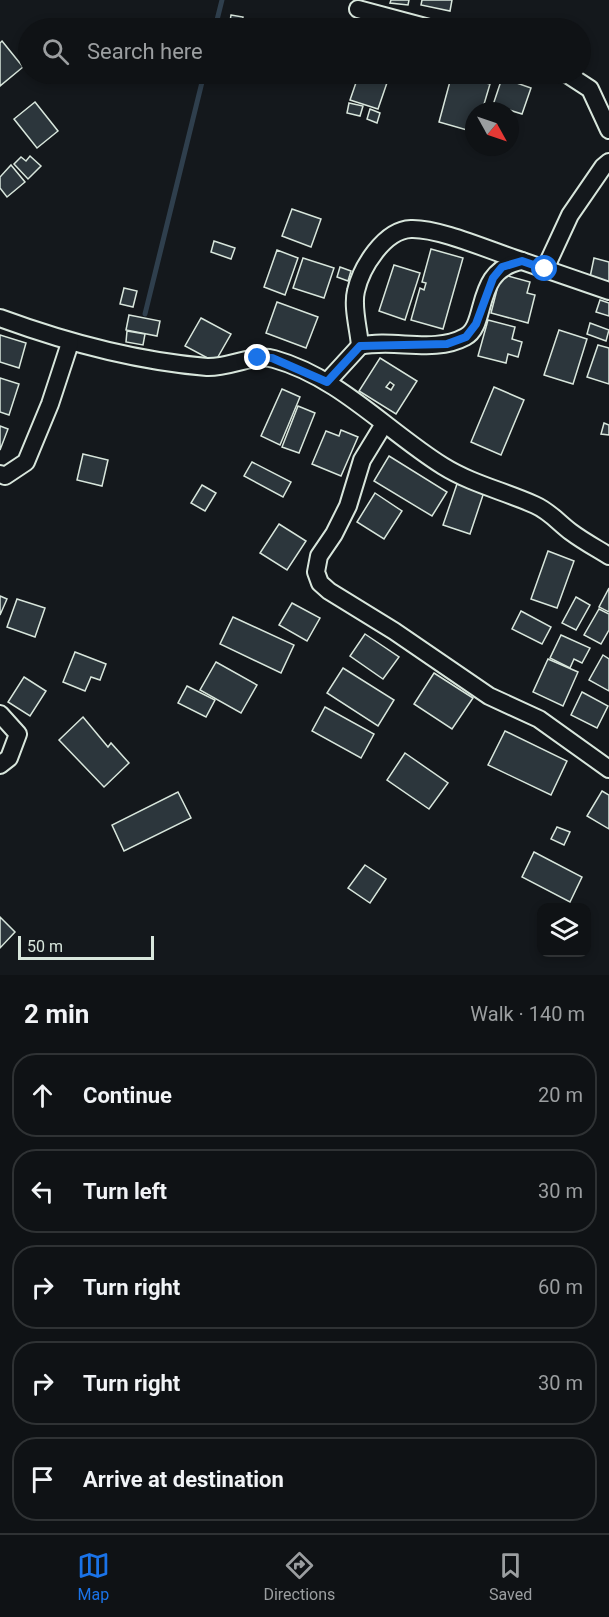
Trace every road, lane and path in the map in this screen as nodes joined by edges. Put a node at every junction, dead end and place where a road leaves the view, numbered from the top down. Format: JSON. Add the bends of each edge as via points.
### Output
{"nodes":[{"id":1,"x":358,"y":9,"type":"dead end"},
{"id":2,"x":392,"y":18,"type":"edge"},
{"id":3,"x":582,"y":84,"type":"edge"},
{"id":4,"x":609,"y":130,"type":"edge"},
{"id":5,"x":609,"y":162,"type":"edge"},
{"id":6,"x":522,"y":261,"type":"junction"},
{"id":7,"x":545,"y":269,"type":"junction"},
{"id":8,"x":609,"y":291,"type":"edge"},
{"id":9,"x":0,"y":318,"type":"edge"},
{"id":10,"x":70,"y":343,"type":"junction"},
{"id":11,"x":360,"y":346,"type":"junction"},
{"id":12,"x":327,"y":382,"type":"junction"},
{"id":13,"x":384,"y":424,"type":"junction"},
{"id":14,"x":0,"y":474,"type":"edge"},
{"id":15,"x":609,"y":556,"type":"edge"},
{"id":16,"x":0,"y":714,"type":"edge"},
{"id":17,"x":0,"y":765,"type":"edge"},
{"id":18,"x":609,"y":769,"type":"edge"}],
"edges":[{"from":1,"to":2,"type":"street"},
{"from":3,"to":4,"type":"street","via":[[590,89]]},
{"from":5,"to":7,"type":"street","via":[[570,215]]},
{"from":6,"to":7,"type":"street"},
{"from":6,"to":11,"type":"street","via":[[502,267],[493,278],[476,324],[466,337],[447,344]]},
{"from":6,"to":11,"type":"street","via":[[428,231],[403,230],[381,245],[368,262],[355,293]]},
{"from":7,"to":8,"type":"street"},
{"from":9,"to":10,"type":"street"},
{"from":10,"to":12,"type":"street","via":[[209,367],[272,358]]},
{"from":10,"to":14,"type":"street","via":[[26,462],[5,476]]},
{"from":11,"to":12,"type":"street"},
{"from":12,"to":13,"type":"street"},
{"from":13,"to":15,"type":"street","via":[[475,483],[554,515],[568,530]]},
{"from":13,"to":18,"type":"street","via":[[362,460],[348,506],[319,556],[316,572],[320,583],[489,696],[539,719]]},
{"from":16,"to":17,"type":"street","via":[[18,734],[9,758]]}]}
